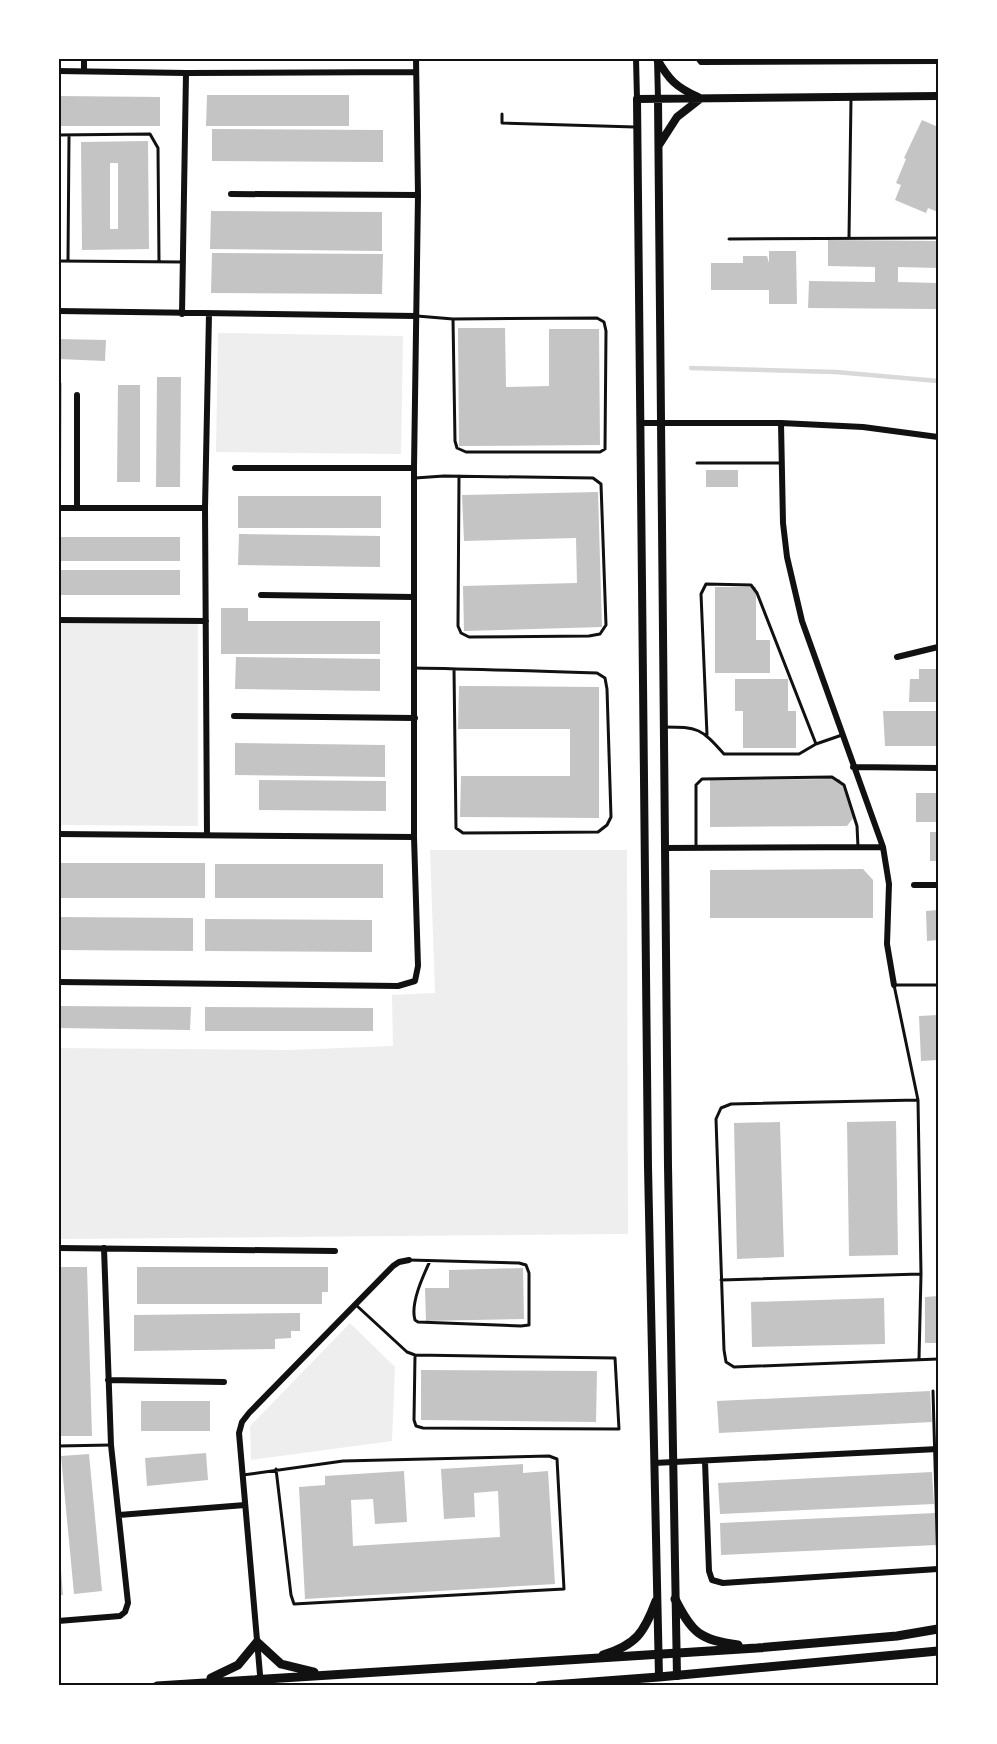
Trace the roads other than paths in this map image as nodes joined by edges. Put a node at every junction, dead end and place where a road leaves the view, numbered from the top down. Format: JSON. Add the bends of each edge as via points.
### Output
{"nodes":[{"id":1,"x":84,"y":58,"type":"edge"},
{"id":2,"x":416,"y":58,"type":"edge"},
{"id":3,"x":636,"y":58,"type":"edge"},
{"id":4,"x":657,"y":58,"type":"edge"},
{"id":5,"x":698,"y":58,"type":"edge"},
{"id":6,"x":939,"y":61,"type":"edge"},
{"id":7,"x":58,"y":71,"type":"edge"},
{"id":8,"x":84,"y":71,"type":"junction"},
{"id":9,"x":415,"y":72,"type":"junction"},
{"id":10,"x":186,"y":73,"type":"junction"},
{"id":11,"x":939,"y":96,"type":"edge"},
{"id":12,"x":851,"y":97,"type":"junction"},
{"id":13,"x":701,"y":98,"type":"junction"},
{"id":14,"x":637,"y":99,"type":"junction"},
{"id":15,"x":658,"y":99,"type":"junction"},
{"id":16,"x":502,"y":114,"type":"dead end"},
{"id":17,"x":638,"y":127,"type":"junction"},
{"id":18,"x":58,"y":135,"type":"edge"},
{"id":19,"x":69,"y":135,"type":"junction"},
{"id":20,"x":658,"y":146,"type":"junction"},
{"id":21,"x":231,"y":194,"type":"dead end"},
{"id":22,"x":418,"y":195,"type":"junction"},
{"id":23,"x":849,"y":237,"type":"junction"},
{"id":24,"x":939,"y":238,"type":"edge"},
{"id":25,"x":729,"y":239,"type":"dead end"},
{"id":26,"x":58,"y":261,"type":"edge"},
{"id":27,"x":68,"y":261,"type":"junction"},
{"id":28,"x":159,"y":261,"type":"junction"},
{"id":29,"x":183,"y":262,"type":"junction"},
{"id":30,"x":58,"y":311,"type":"edge"},
{"id":31,"x":182,"y":314,"type":"junction"},
{"id":32,"x":209,"y":314,"type":"junction"},
{"id":33,"x":416,"y":316,"type":"junction"},
{"id":34,"x":453,"y":319,"type":"junction"},
{"id":35,"x":77,"y":395,"type":"dead end"},
{"id":36,"x":641,"y":423,"type":"junction"},
{"id":37,"x":661,"y":423,"type":"junction"},
{"id":38,"x":781,"y":423,"type":"junction"},
{"id":39,"x":939,"y":437,"type":"edge"},
{"id":40,"x":697,"y":463,"type":"dead end"},
{"id":41,"x":782,"y":463,"type":"junction"},
{"id":42,"x":235,"y":468,"type":"dead end"},
{"id":43,"x":414,"y":468,"type":"junction"},
{"id":44,"x":459,"y":476,"type":"junction"},
{"id":45,"x":415,"y":478,"type":"junction"},
{"id":46,"x":58,"y":508,"type":"edge"},
{"id":47,"x":77,"y":508,"type":"junction"},
{"id":48,"x":205,"y":508,"type":"junction"},
{"id":49,"x":261,"y":595,"type":"dead end"},
{"id":50,"x":414,"y":597,"type":"junction"},
{"id":51,"x":58,"y":620,"type":"edge"},
{"id":52,"x":206,"y":621,"type":"junction"},
{"id":53,"x":939,"y":646,"type":"edge"},
{"id":54,"x":897,"y":657,"type":"dead end"},
{"id":55,"x":414,"y":668,"type":"junction"},
{"id":56,"x":454,"y":669,"type":"junction"},
{"id":57,"x":234,"y":716,"type":"dead end"},
{"id":58,"x":415,"y":718,"type":"junction"},
{"id":59,"x":663,"y":727,"type":"junction"},
{"id":60,"x":707,"y":735,"type":"junction"},
{"id":61,"x":842,"y":735,"type":"junction"},
{"id":62,"x":816,"y":744,"type":"junction"},
{"id":63,"x":853,"y":767,"type":"junction"},
{"id":64,"x":939,"y":768,"type":"edge"},
{"id":65,"x":58,"y":834,"type":"edge"},
{"id":66,"x":207,"y":836,"type":"junction"},
{"id":67,"x":414,"y":837,"type":"junction"},
{"id":68,"x":858,"y":847,"type":"junction"},
{"id":69,"x":883,"y":847,"type":"junction"},
{"id":70,"x":664,"y":848,"type":"junction"},
{"id":71,"x":696,"y":848,"type":"junction"},
{"id":72,"x":914,"y":885,"type":"dead end"},
{"id":73,"x":939,"y":885,"type":"edge"},
{"id":74,"x":58,"y":982,"type":"edge"},
{"id":75,"x":894,"y":985,"type":"junction"},
{"id":76,"x":939,"y":985,"type":"edge"},
{"id":77,"x":918,"y":1100,"type":"junction"},
{"id":78,"x":58,"y":1248,"type":"edge"},
{"id":79,"x":104,"y":1248,"type":"junction"},
{"id":80,"x":335,"y":1251,"type":"dead end"},
{"id":81,"x":409,"y":1260,"type":"joint"},
{"id":82,"x":430,"y":1261,"type":"junction"},
{"id":83,"x":921,"y":1274,"type":"junction"},
{"id":84,"x":721,"y":1280,"type":"junction"},
{"id":85,"x":356,"y":1304,"type":"junction"},
{"id":86,"x":415,"y":1355,"type":"junction"},
{"id":87,"x":939,"y":1359,"type":"edge"},
{"id":88,"x":919,"y":1360,"type":"junction"},
{"id":89,"x":108,"y":1380,"type":"junction"},
{"id":90,"x":224,"y":1382,"type":"dead end"},
{"id":91,"x":933,"y":1391,"type":"dead end"},
{"id":92,"x":111,"y":1445,"type":"junction"},
{"id":93,"x":58,"y":1446,"type":"edge"},
{"id":94,"x":937,"y":1449,"type":"edge"},
{"id":95,"x":705,"y":1461,"type":"junction"},
{"id":96,"x":673,"y":1462,"type":"junction"},
{"id":97,"x":654,"y":1463,"type":"junction"},
{"id":98,"x":276,"y":1469,"type":"junction"},
{"id":99,"x":243,"y":1475,"type":"junction"},
{"id":100,"x":245,"y":1505,"type":"junction"},
{"id":101,"x":119,"y":1515,"type":"junction"},
{"id":102,"x":939,"y":1569,"type":"edge"},
{"id":103,"x":675,"y":1599,"type":"junction"},
{"id":104,"x":656,"y":1601,"type":"junction"},
{"id":105,"x":58,"y":1621,"type":"edge"},
{"id":106,"x":939,"y":1629,"type":"edge"},
{"id":107,"x":257,"y":1642,"type":"junction"},
{"id":108,"x":757,"y":1648,"type":"junction"},
{"id":109,"x":939,"y":1651,"type":"edge"},
{"id":110,"x":676,"y":1654,"type":"junction"},
{"id":111,"x":658,"y":1655,"type":"junction"},
{"id":112,"x":586,"y":1660,"type":"junction"},
{"id":113,"x":325,"y":1674,"type":"junction"},
{"id":114,"x":677,"y":1676,"type":"junction"},
{"id":115,"x":659,"y":1677,"type":"junction"},
{"id":116,"x":261,"y":1682,"type":"edge"},
{"id":117,"x":200,"y":1683,"type":"junction"},
{"id":118,"x":157,"y":1686,"type":"edge"},
{"id":119,"x":539,"y":1686,"type":"edge"}],
"edges":[{"from":1,"to":8,"type":"street"},
{"from":2,"to":9,"type":"street"},
{"from":3,"to":14,"type":"street"},
{"from":4,"to":13,"type":"street","via":[[674,84]]},
{"from":4,"to":15,"type":"street"},
{"from":5,"to":6,"type":"street","via":[[701,62]]},
{"from":7,"to":8,"type":"street"},
{"from":8,"to":10,"type":"street"},
{"from":9,"to":10,"type":"street"},
{"from":9,"to":22,"type":"street"},
{"from":10,"to":29,"type":"street"},
{"from":11,"to":12,"type":"street"},
{"from":12,"to":13,"type":"street"},
{"from":12,"to":23,"type":"lane"},
{"from":13,"to":15,"type":"street"},
{"from":13,"to":20,"type":"street","via":[[676,117]]},
{"from":14,"to":15,"type":"street"},
{"from":14,"to":17,"type":"street"},
{"from":15,"to":20,"type":"street"},
{"from":16,"to":17,"type":"lane","via":[[502,123]]},
{"from":17,"to":36,"type":"street"},
{"from":18,"to":19,"type":"lane"},
{"from":19,"to":27,"type":"lane"},
{"from":19,"to":28,"type":"lane","via":[[150,134],[158,148]]},
{"from":20,"to":37,"type":"street"},
{"from":21,"to":22,"type":"street"},
{"from":22,"to":33,"type":"street"},
{"from":23,"to":24,"type":"lane"},
{"from":23,"to":25,"type":"lane"},
{"from":26,"to":27,"type":"lane"},
{"from":27,"to":28,"type":"lane"},
{"from":28,"to":29,"type":"lane"},
{"from":29,"to":31,"type":"street"},
{"from":30,"to":31,"type":"street"},
{"from":31,"to":32,"type":"street"},
{"from":32,"to":33,"type":"street"},
{"from":32,"to":48,"type":"street"},
{"from":33,"to":34,"type":"lane"},
{"from":33,"to":43,"type":"street"},
{"from":34,"to":34,"type":"lane","via":[[597,318],[604,322],[606,449],[466,452],[457,448]]},
{"from":35,"to":47,"type":"street"},
{"from":36,"to":37,"type":"street"},
{"from":36,"to":97,"type":"street"},
{"from":37,"to":38,"type":"street"},
{"from":37,"to":59,"type":"street"},
{"from":38,"to":39,"type":"street","via":[[863,427]]},
{"from":38,"to":41,"type":"street"},
{"from":40,"to":41,"type":"lane"},
{"from":41,"to":61,"type":"street","via":[[787,557],[802,621]]},
{"from":42,"to":43,"type":"street"},
{"from":43,"to":45,"type":"street"},
{"from":44,"to":44,"type":"lane","via":[[593,478],[601,484],[606,625],[600,633],[469,637],[461,633]]},
{"from":44,"to":45,"type":"lane"},
{"from":45,"to":50,"type":"street"},
{"from":46,"to":47,"type":"street"},
{"from":47,"to":48,"type":"street"},
{"from":48,"to":52,"type":"street"},
{"from":49,"to":50,"type":"street"},
{"from":50,"to":55,"type":"street"},
{"from":51,"to":52,"type":"street"},
{"from":52,"to":66,"type":"street"},
{"from":53,"to":54,"type":"street"},
{"from":55,"to":56,"type":"lane"},
{"from":55,"to":58,"type":"street"},
{"from":56,"to":56,"type":"lane","via":[[597,673],[605,678],[611,817],[607,825],[598,832],[463,832],[456,828]]},
{"from":57,"to":58,"type":"street"},
{"from":58,"to":67,"type":"street"},
{"from":59,"to":60,"type":"lane","via":[[692,727]]},
{"from":59,"to":70,"type":"street"},
{"from":60,"to":62,"type":"lane","via":[[724,754],[799,754]]},
{"from":60,"to":62,"type":"lane","via":[[700,594],[706,584],[752,585]]},
{"from":61,"to":62,"type":"lane"},
{"from":61,"to":63,"type":"street"},
{"from":63,"to":64,"type":"street"},
{"from":63,"to":69,"type":"street"},
{"from":65,"to":66,"type":"street"},
{"from":66,"to":67,"type":"street"},
{"from":67,"to":74,"type":"street","via":[[418,966],[415,981],[398,986]]},
{"from":68,"to":69,"type":"street"},
{"from":68,"to":71,"type":"street"},
{"from":68,"to":71,"type":"lane","via":[[858,826],[844,784],[832,777],[702,779],[696,785]]},
{"from":69,"to":75,"type":"street","via":[[889,884],[887,944]]},
{"from":70,"to":71,"type":"street"},
{"from":70,"to":96,"type":"street"},
{"from":72,"to":73,"type":"street"},
{"from":75,"to":76,"type":"lane"},
{"from":75,"to":77,"type":"lane"},
{"from":77,"to":83,"type":"lane"},
{"from":77,"to":84,"type":"lane","via":[[731,1104],[721,1108],[716,1119]]},
{"from":78,"to":79,"type":"street"},
{"from":79,"to":80,"type":"street"},
{"from":79,"to":89,"type":"street"},
{"from":81,"to":82,"type":"lane"},
{"from":81,"to":85,"type":"street","via":[[393,1266]]},
{"from":82,"to":82,"type":"lane","via":[[526,1265],[529,1325],[418,1322],[414,1311]]},
{"from":83,"to":84,"type":"lane"},
{"from":83,"to":88,"type":"lane"},
{"from":84,"to":88,"type":"lane","via":[[724,1356],[734,1367]]},
{"from":85,"to":86,"type":"lane"},
{"from":85,"to":99,"type":"street","via":[[242,1422],[239,1433]]},
{"from":86,"to":86,"type":"lane","via":[[615,1358],[619,1429],[416,1426]]},
{"from":87,"to":88,"type":"lane"},
{"from":89,"to":90,"type":"street"},
{"from":89,"to":92,"type":"street"},
{"from":91,"to":94,"type":"lane"},
{"from":92,"to":93,"type":"lane"},
{"from":92,"to":101,"type":"street"},
{"from":94,"to":95,"type":"street"},
{"from":94,"to":102,"type":"lane"},
{"from":95,"to":96,"type":"street"},
{"from":95,"to":102,"type":"street","via":[[712,1580],[723,1583]]},
{"from":96,"to":97,"type":"street"},
{"from":96,"to":103,"type":"street"},
{"from":97,"to":104,"type":"street"},
{"from":98,"to":98,"type":"lane","via":[[343,1461],[549,1456],[557,1459],[564,1589],[294,1604]]},
{"from":98,"to":99,"type":"lane"},
{"from":99,"to":100,"type":"street"},
{"from":100,"to":101,"type":"street"},
{"from":100,"to":107,"type":"street"},
{"from":101,"to":105,"type":"street","via":[[128,1604],[125,1612],[120,1616]]},
{"from":103,"to":108,"type":"main road","via":[[685,1620],[701,1636]]},
{"from":103,"to":110,"type":"street"},
{"from":104,"to":111,"type":"street"},
{"from":104,"to":112,"type":"main road","via":[[647,1624],[631,1643]]},
{"from":106,"to":108,"type":"main road"},
{"from":107,"to":113,"type":"main road","via":[[281,1664]]},
{"from":107,"to":116,"type":"street"},
{"from":107,"to":117,"type":"main road","via":[[238,1665]]},
{"from":108,"to":110,"type":"main road"},
{"from":109,"to":114,"type":"main road"},
{"from":110,"to":111,"type":"main road"},
{"from":110,"to":114,"type":"street"},
{"from":111,"to":112,"type":"main road"},
{"from":111,"to":115,"type":"street"},
{"from":112,"to":113,"type":"main road"},
{"from":113,"to":116,"type":"main road"},
{"from":114,"to":115,"type":"main road"},
{"from":115,"to":119,"type":"main road"},
{"from":116,"to":117,"type":"main road"},
{"from":117,"to":118,"type":"main road"}]}
